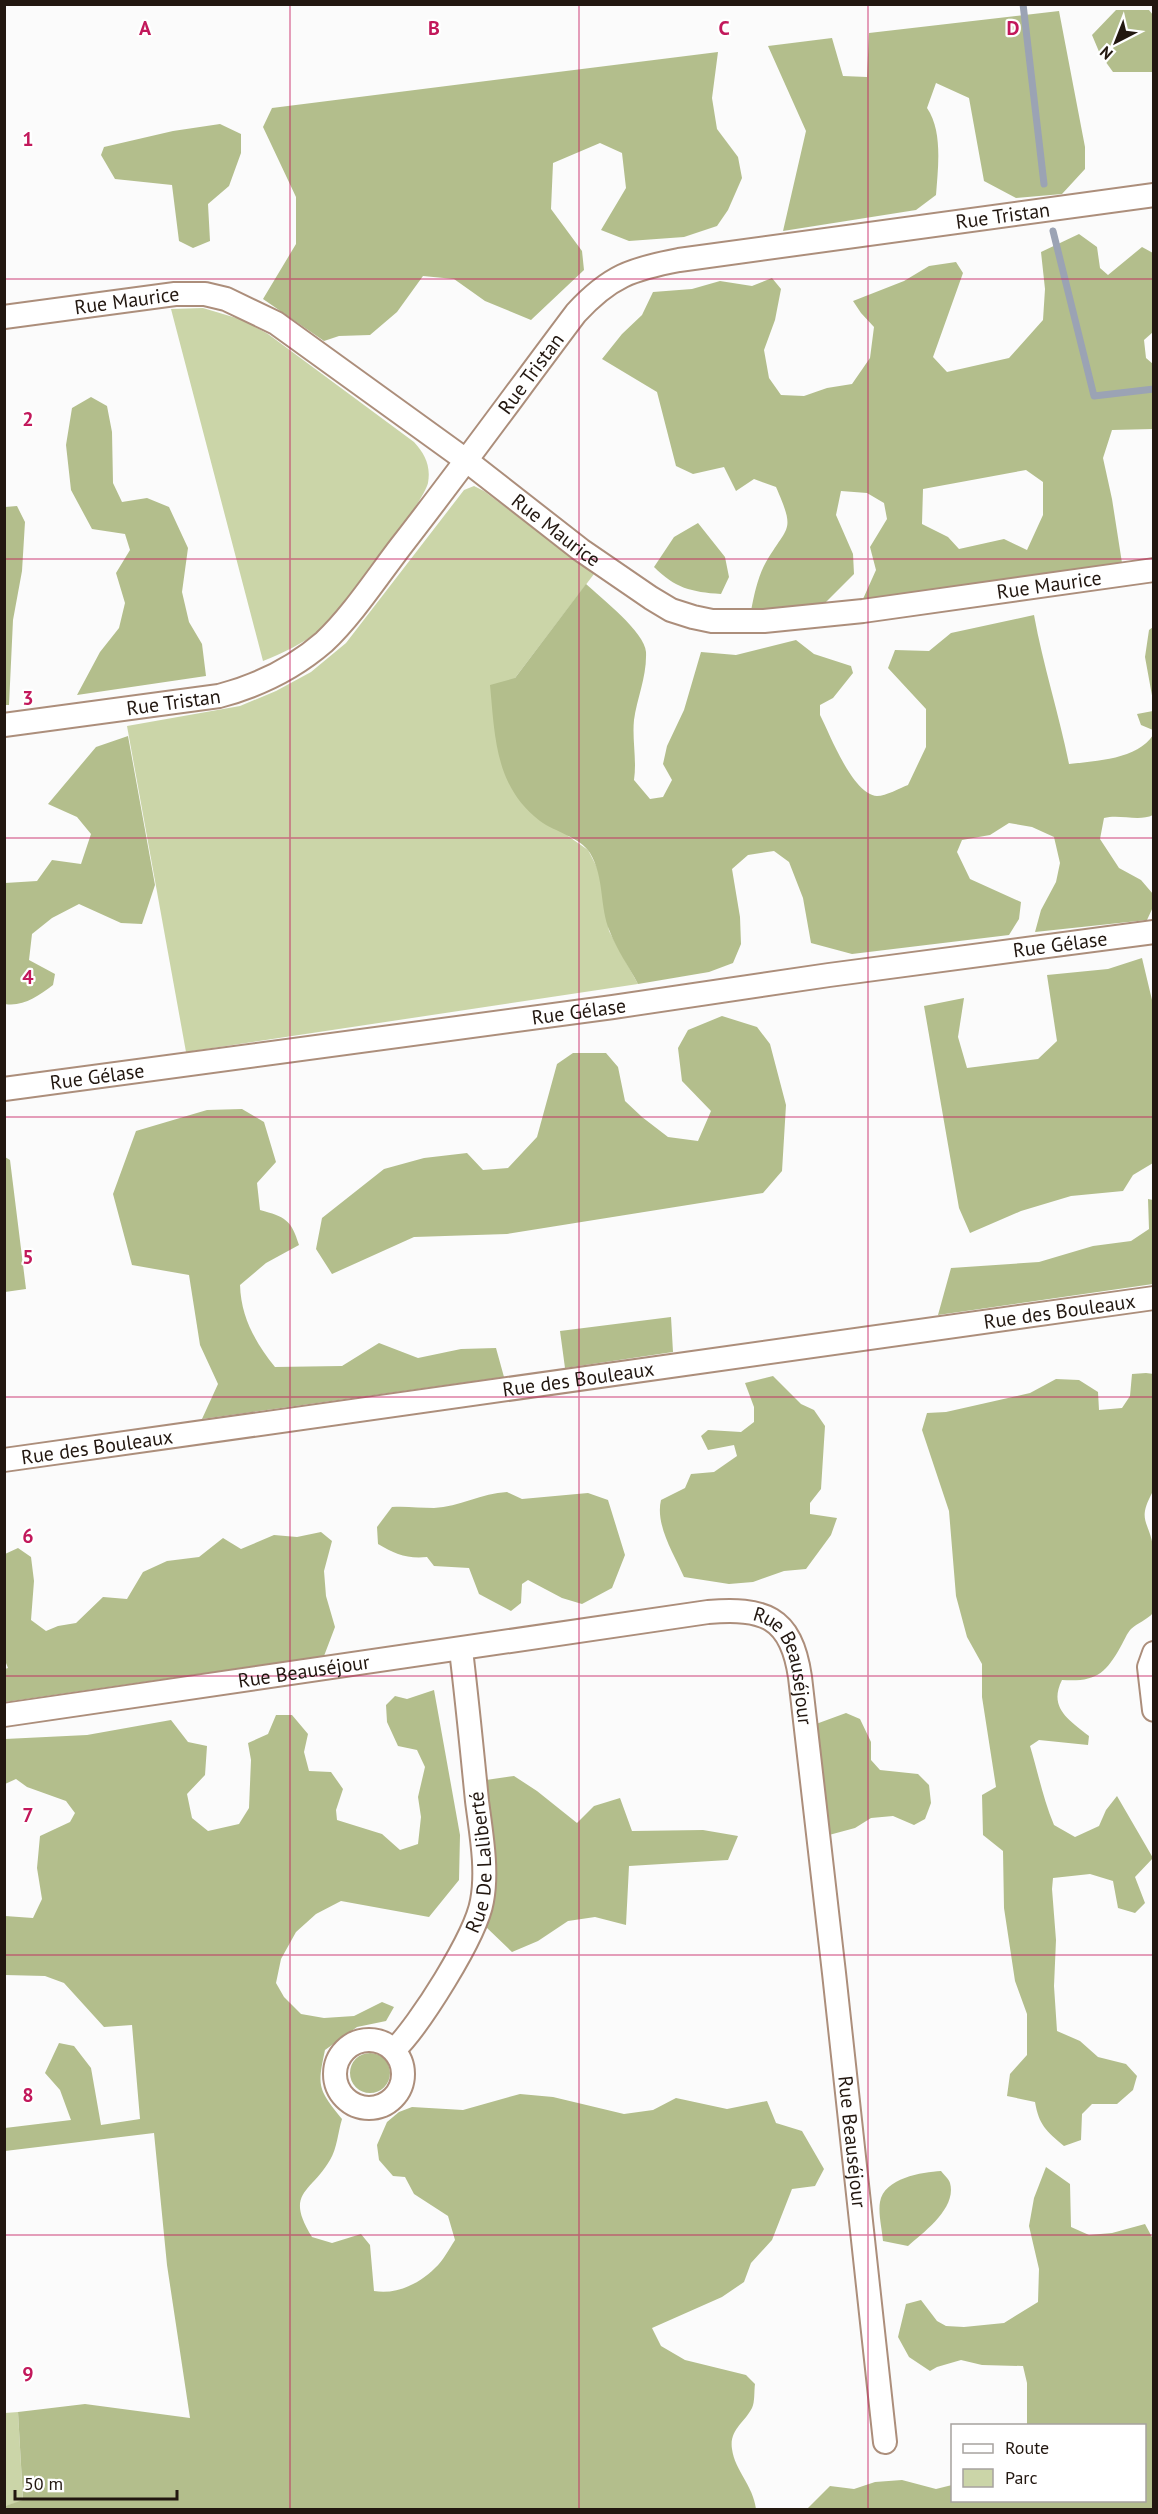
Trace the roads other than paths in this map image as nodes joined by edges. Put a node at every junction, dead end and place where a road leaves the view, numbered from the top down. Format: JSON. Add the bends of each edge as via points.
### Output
{"nodes":[{"id":1,"x":1154,"y":195,"type":"edge"},
{"id":2,"x":4,"y":317,"type":"edge"},
{"id":3,"x":466,"y":461,"type":"junction"},
{"id":4,"x":1154,"y":570,"type":"edge"},
{"id":5,"x":4,"y":725,"type":"edge"},
{"id":6,"x":1154,"y":932,"type":"edge"},
{"id":7,"x":4,"y":1089,"type":"edge"},
{"id":8,"x":1154,"y":1298,"type":"edge"},
{"id":9,"x":4,"y":1460,"type":"edge"},
{"id":10,"x":461,"y":1650,"type":"junction"},
{"id":11,"x":1154,"y":1653,"type":"edge"},
{"id":12,"x":1154,"y":1710,"type":"edge"},
{"id":13,"x":4,"y":1715,"type":"edge"},
{"id":14,"x":393,"y":2050,"type":"dead end"},
{"id":15,"x":885,"y":2442,"type":"dead end"}],
"edges":[{"from":1,"to":3,"type":"street","name":"Rue Tristan","via":[[679,260],[631,272],[594,292]]},
{"from":2,"to":3,"type":"street","name":"Rue Maurice","via":[[175,294],[226,299],[276,323]]},
{"from":3,"to":4,"type":"street","name":"Rue Maurice","via":[[581,550],[651,598],[671,610],[712,621],[764,621],[863,610]]},
{"from":3,"to":5,"type":"street","name":"Rue Tristan","via":[[325,640],[267,679],[219,696]]},
{"from":6,"to":7,"type":"street","name":"Rue Gélase"},
{"from":8,"to":9,"type":"street","name":"Rue des Bouleaux"},
{"from":10,"to":13,"type":"street","name":"Rue Beauséjour"},
{"from":10,"to":14,"type":"street","name":"Rue De Laliberté","via":[[483,1854],[482,1901],[442,1983],[418,2021]]},
{"from":10,"to":15,"type":"street","name":"Rue Beauséjour","via":[[736,1610],[756,1612],[777,1623],[795,1653],[836,1985]]},
{"from":11,"to":12,"type":"street","via":[[1149,1667]]}]}
